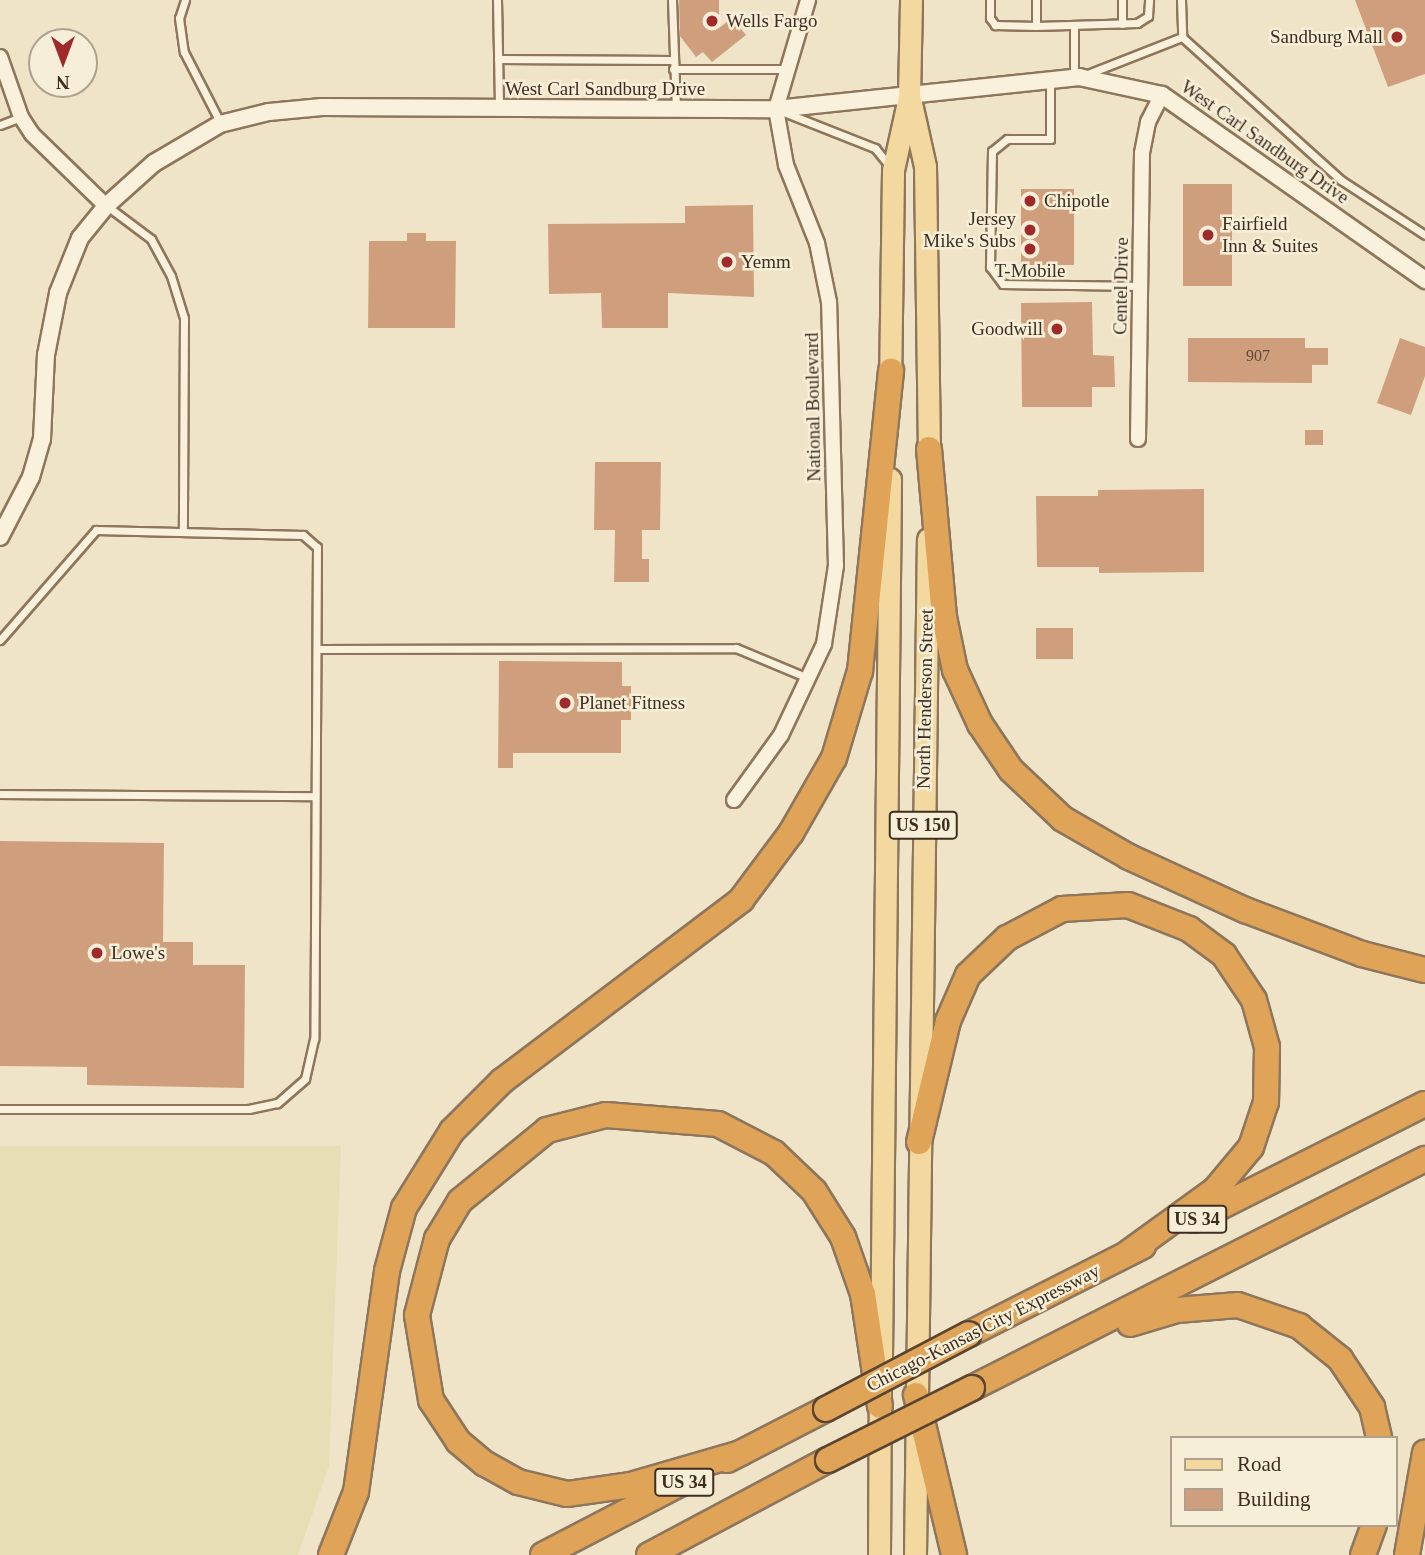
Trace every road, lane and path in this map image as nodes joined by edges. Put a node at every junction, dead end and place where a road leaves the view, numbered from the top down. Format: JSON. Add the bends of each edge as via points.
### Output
{"nodes":[{"id":1,"x":185,"y":0,"type":"edge"},
{"id":2,"x":497,"y":0,"type":"edge"},
{"id":3,"x":672,"y":0,"type":"edge"},
{"id":4,"x":808,"y":0,"type":"edge"},
{"id":5,"x":911,"y":0,"type":"edge"},
{"id":6,"x":990,"y":0,"type":"edge"},
{"id":7,"x":1036,"y":0,"type":"edge"},
{"id":8,"x":1122,"y":0,"type":"edge"},
{"id":9,"x":1149,"y":0,"type":"edge"},
{"id":10,"x":1181,"y":0,"type":"edge"},
{"id":11,"x":1122,"y":24,"type":"junction"},
{"id":12,"x":1074,"y":25,"type":"junction"},
{"id":13,"x":1036,"y":26,"type":"junction"},
{"id":14,"x":1182,"y":37,"type":"junction"},
{"id":15,"x":0,"y":57,"type":"edge"},
{"id":16,"x":498,"y":59,"type":"junction"},
{"id":17,"x":673,"y":60,"type":"junction"},
{"id":18,"x":673,"y":69,"type":"junction"},
{"id":19,"x":788,"y":69,"type":"junction"},
{"id":20,"x":1077,"y":78,"type":"junction"},
{"id":21,"x":1049,"y":81,"type":"junction"},
{"id":22,"x":1162,"y":95,"type":"junction"},
{"id":23,"x":909,"y":97,"type":"junction"},
{"id":24,"x":499,"y":109,"type":"junction"},
{"id":25,"x":776,"y":109,"type":"junction"},
{"id":26,"x":676,"y":111,"type":"junction"},
{"id":27,"x":21,"y":117,"type":"junction"},
{"id":28,"x":220,"y":124,"type":"junction"},
{"id":29,"x":0,"y":125,"type":"edge"},
{"id":30,"x":893,"y":170,"type":"junction"},
{"id":31,"x":106,"y":206,"type":"junction"},
{"id":32,"x":1425,"y":235,"type":"edge"},
{"id":33,"x":1425,"y":280,"type":"edge"},
{"id":34,"x":1140,"y":286,"type":"junction"},
{"id":35,"x":891,"y":371,"type":"junction"},
{"id":36,"x":1138,"y":439,"type":"dead end"},
{"id":37,"x":929,"y":449,"type":"junction"},
{"id":38,"x":183,"y":530,"type":"junction"},
{"id":39,"x":0,"y":537,"type":"edge"},
{"id":40,"x":0,"y":640,"type":"edge"},
{"id":41,"x":317,"y":649,"type":"junction"},
{"id":42,"x":808,"y":678,"type":"junction"},
{"id":43,"x":0,"y":794,"type":"edge"},
{"id":44,"x":315,"y":796,"type":"junction"},
{"id":45,"x":734,"y":800,"type":"dead end"},
{"id":46,"x":1425,"y":970,"type":"edge"},
{"id":47,"x":1425,"y":1104,"type":"edge"},
{"id":48,"x":0,"y":1109,"type":"edge"},
{"id":49,"x":919,"y":1142,"type":"junction"},
{"id":50,"x":1425,"y":1159,"type":"edge"},
{"id":51,"x":1128,"y":1253,"type":"junction"},
{"id":52,"x":1076,"y":1339,"type":"junction"},
{"id":53,"x":916,"y":1395,"type":"junction"},
{"id":54,"x":880,"y":1406,"type":"junction"},
{"id":55,"x":1380,"y":1436,"type":"edge"},
{"id":56,"x":741,"y":1452,"type":"junction"},
{"id":57,"x":1425,"y":1453,"type":"edge"},
{"id":58,"x":745,"y":1505,"type":"junction"},
{"id":59,"x":1373,"y":1527,"type":"edge"},
{"id":60,"x":331,"y":1555,"type":"edge"},
{"id":61,"x":543,"y":1555,"type":"edge"},
{"id":62,"x":649,"y":1555,"type":"edge"},
{"id":63,"x":666,"y":1555,"type":"edge"},
{"id":64,"x":879,"y":1555,"type":"edge"},
{"id":65,"x":915,"y":1555,"type":"edge"},
{"id":66,"x":954,"y":1555,"type":"edge"},
{"id":67,"x":1363,"y":1555,"type":"edge"},
{"id":68,"x":1407,"y":1555,"type":"edge"}],
"edges":[{"from":1,"to":28,"type":"lane","via":[[179,18],[184,52]]},
{"from":2,"to":16,"type":"lane"},
{"from":3,"to":17,"type":"lane"},
{"from":4,"to":19,"type":"street","name":"National Boulevard"},
{"from":5,"to":23,"type":"main road","name":"North Henderson Street","number":"US 150"},
{"from":6,"to":13,"type":"lane","via":[[990,18],[995,25]]},
{"from":7,"to":13,"type":"lane"},
{"from":8,"to":11,"type":"lane"},
{"from":9,"to":11,"type":"lane","via":[[1144,21]]},
{"from":10,"to":14,"type":"lane"},
{"from":11,"to":12,"type":"lane"},
{"from":12,"to":13,"type":"lane"},
{"from":12,"to":20,"type":"lane"},
{"from":14,"to":20,"type":"lane"},
{"from":14,"to":32,"type":"lane","via":[[1341,180]]},
{"from":15,"to":27,"type":"street"},
{"from":16,"to":17,"type":"lane"},
{"from":16,"to":24,"type":"lane"},
{"from":17,"to":18,"type":"lane"},
{"from":18,"to":19,"type":"lane"},
{"from":18,"to":26,"type":"lane"},
{"from":19,"to":25,"type":"street","name":"National Boulevard"},
{"from":20,"to":21,"type":"street","name":"West Carl Sandburg Drive"},
{"from":20,"to":22,"type":"street","name":"West Carl Sandburg Drive"},
{"from":21,"to":23,"type":"street","name":"West Carl Sandburg Drive"},
{"from":21,"to":34,"type":"lane","via":[[1050,139],[1007,139],[992,150],[990,267],[1003,285]]},
{"from":22,"to":33,"type":"street","name":"West Carl Sandburg Drive"},
{"from":22,"to":34,"type":"street","name":"Centel Drive","via":[[1148,122],[1142,153]]},
{"from":23,"to":25,"type":"street","name":"West Carl Sandburg Drive"},
{"from":23,"to":30,"type":"main road","name":"North Henderson Street","number":"US 150"},
{"from":23,"to":37,"type":"main road","name":"North Henderson Street","number":"US 150","via":[[925,166]]},
{"from":24,"to":26,"type":"street","name":"West Carl Sandburg Drive"},
{"from":24,"to":28,"type":"street","name":"West Carl Sandburg Drive","via":[[322,107],[269,112]]},
{"from":25,"to":26,"type":"street","name":"West Carl Sandburg Drive"},
{"from":25,"to":30,"type":"lane","via":[[875,148]]},
{"from":25,"to":42,"type":"street","name":"National Boulevard","via":[[786,165],[817,243],[829,302],[836,566],[824,644]]},
{"from":27,"to":29,"type":"lane"},
{"from":27,"to":31,"type":"street","via":[[32,134]]},
{"from":28,"to":31,"type":"street","name":"West Carl Sandburg Drive","via":[[154,163]]},
{"from":30,"to":35,"type":"main road","name":"North Henderson Street","number":"US 150"},
{"from":31,"to":38,"type":"lane","via":[[151,239],[171,276],[184,318]]},
{"from":31,"to":39,"type":"street","name":"West Carl Sandburg Drive","via":[[80,238],[58,293],[46,355],[41,439],[31,477]]},
{"from":34,"to":36,"type":"street","name":"Centel Drive"},
{"from":35,"to":54,"type":"main road","name":"North Henderson Street","number":"US 150"},
{"from":35,"to":60,"type":"highway","via":[[860,671],[834,758],[791,833],[741,900],[502,1082],[452,1132],[404,1208],[387,1271],[356,1492]]},
{"from":37,"to":46,"type":"highway","via":[[944,617],[955,670],[980,724],[1012,769],[1063,819],[1129,857],[1245,910],[1362,954]]},
{"from":37,"to":49,"type":"main road","name":"North Henderson Street","number":"US 150"},
{"from":38,"to":40,"type":"lane","via":[[96,530]]},
{"from":38,"to":41,"type":"lane","via":[[312,539],[317,547]]},
{"from":41,"to":42,"type":"lane","via":[[736,648]]},
{"from":41,"to":44,"type":"lane"},
{"from":42,"to":45,"type":"street","name":"National Boulevard","via":[[781,735]]},
{"from":43,"to":44,"type":"lane"},
{"from":44,"to":48,"type":"lane","via":[[314,1039],[305,1079],[277,1103],[249,1109]]},
{"from":47,"to":51,"type":"highway","name":"Chicago-Kansas City Expressway","number":"US 34"},
{"from":49,"to":51,"type":"highway","via":[[948,1021],[968,975],[1007,938],[1062,909],[1128,905],[1189,929],[1224,955],[1254,1000],[1267,1047],[1266,1102],[1251,1147],[1215,1190]]},
{"from":49,"to":53,"type":"main road","name":"North Henderson Street","number":"US 150"},
{"from":50,"to":52,"type":"highway","number":"US 34"},
{"from":51,"to":56,"type":"highway","name":"Chicago-Kansas City Expressway","number":"US 34","bridge":true},
{"from":52,"to":55,"type":"highway","via":[[1177,1310],[1238,1305],[1299,1326],[1340,1359],[1372,1406]]},
{"from":52,"to":58,"type":"highway","number":"US 34","bridge":true},
{"from":53,"to":65,"type":"main road","name":"North Henderson Street","number":"US 150"},
{"from":53,"to":66,"type":"highway"},
{"from":54,"to":56,"type":"highway","via":[[863,1294],[843,1237],[814,1191],[774,1153],[719,1124],[606,1115],[547,1130],[460,1201],[437,1239],[416,1315],[431,1400],[458,1441],[485,1464],[518,1482],[567,1494],[631,1485]]},
{"from":54,"to":64,"type":"main road","name":"North Henderson Street","number":"US 150"},
{"from":56,"to":61,"type":"highway","name":"Chicago-Kansas City Expressway","number":"US 34"},
{"from":57,"to":68,"type":"highway"},
{"from":58,"to":62,"type":"highway","number":"US 34"},
{"from":58,"to":63,"type":"highway"},
{"from":59,"to":67,"type":"highway"}]}
